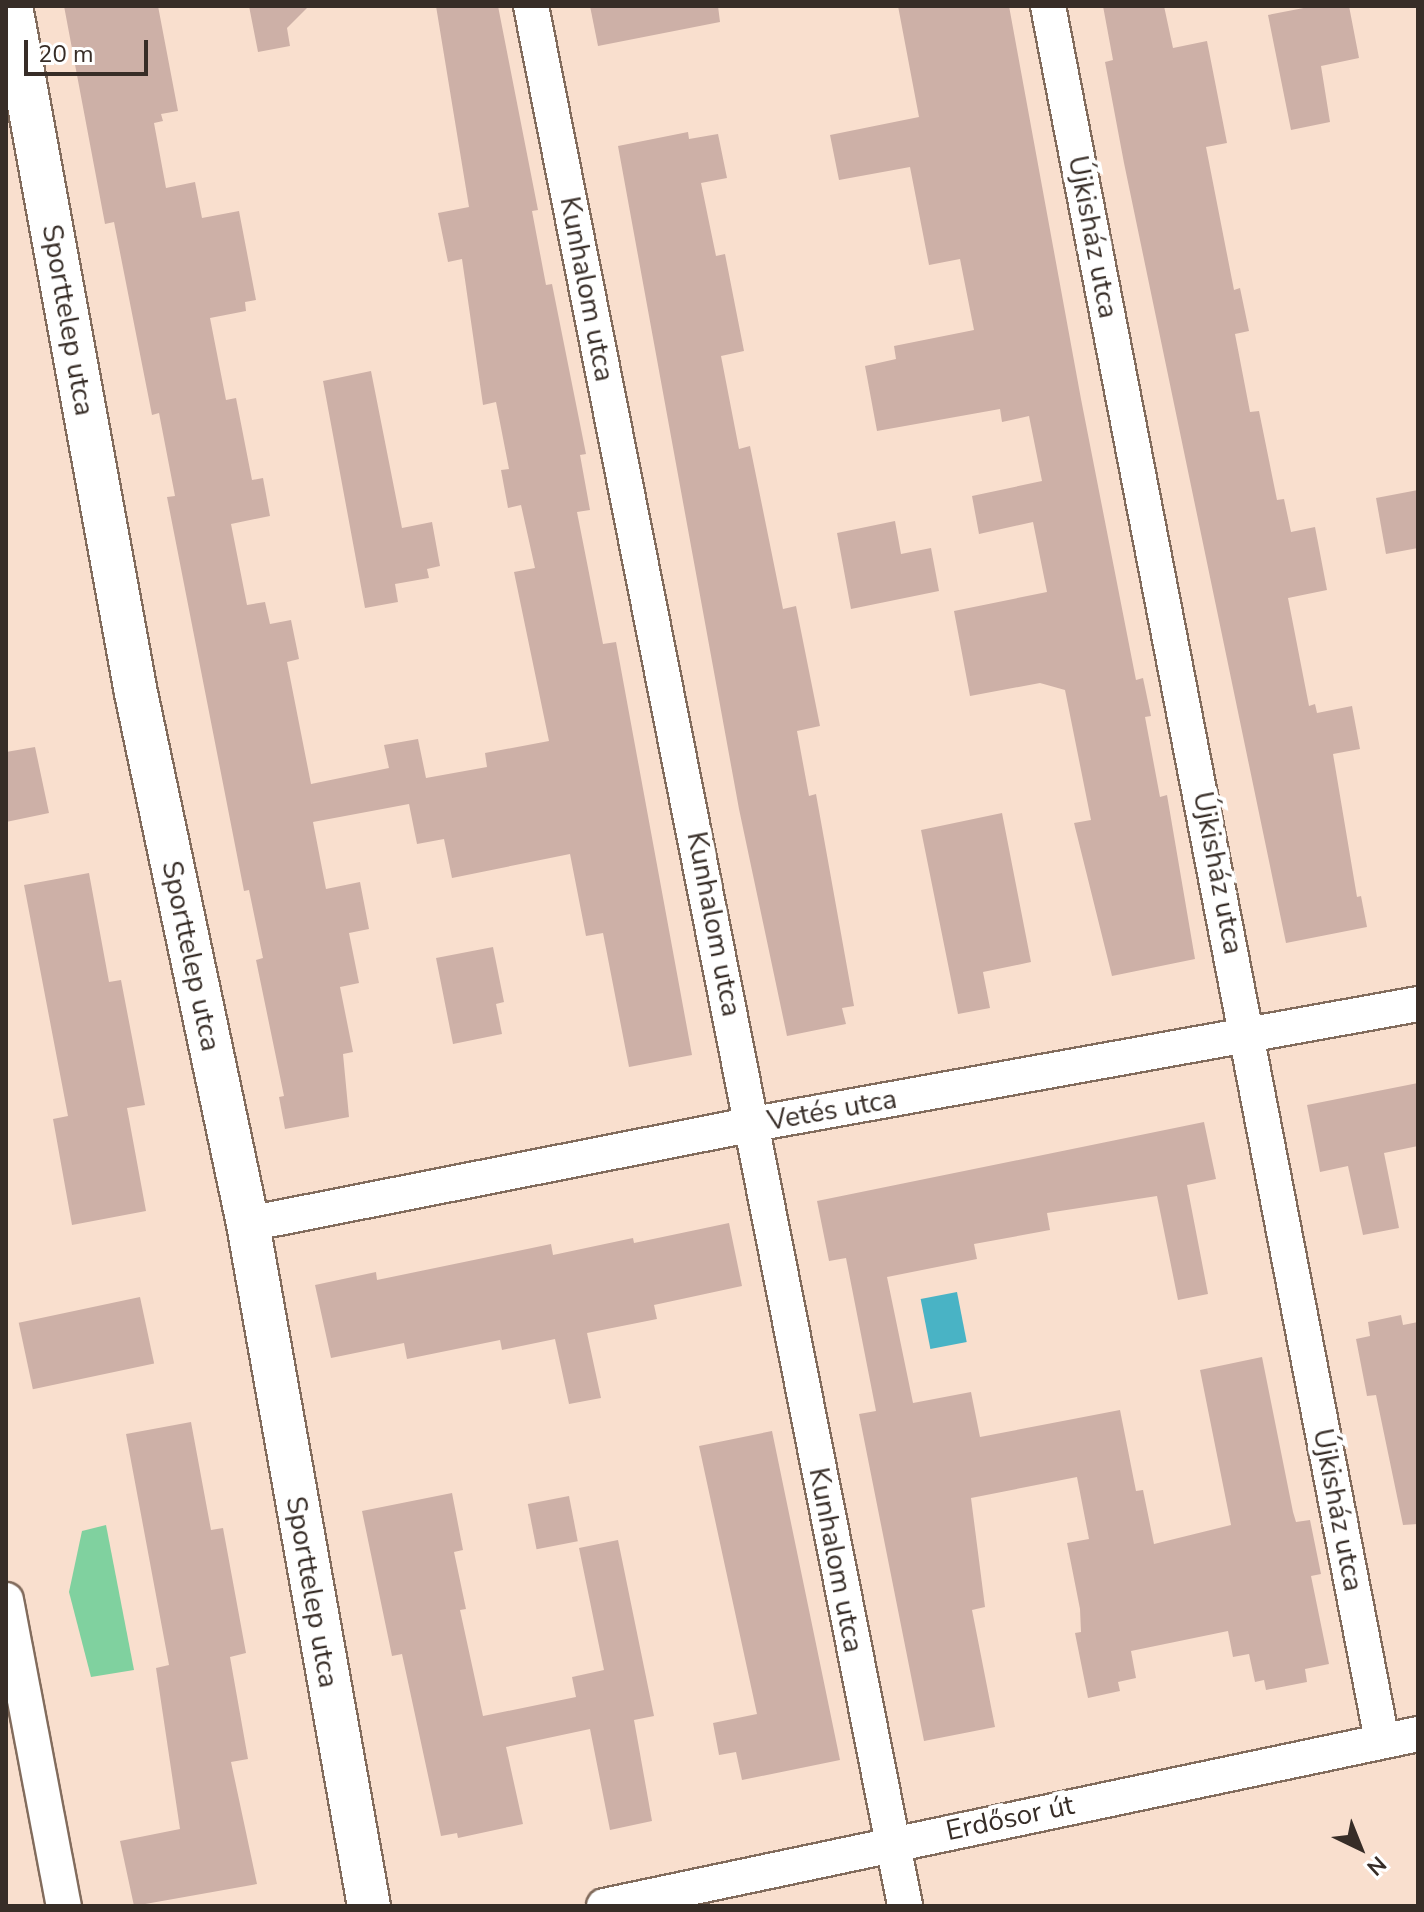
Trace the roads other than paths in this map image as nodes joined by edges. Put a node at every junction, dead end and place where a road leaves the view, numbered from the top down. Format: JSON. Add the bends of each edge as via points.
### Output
{"nodes":[{"id":1,"x":11,"y":6,"type":"edge"},
{"id":2,"x":531,"y":6,"type":"edge"},
{"id":3,"x":1048,"y":6,"type":"edge"},
{"id":4,"x":1418,"y":1004,"type":"edge"},
{"id":5,"x":1249,"y":1035,"type":"junction"},
{"id":6,"x":754,"y":1124,"type":"junction"},
{"id":7,"x":248,"y":1224,"type":"junction"},
{"id":8,"x":6,"y":1600,"type":"edge"},
{"id":9,"x":1418,"y":1734,"type":"edge"},
{"id":10,"x":1382,"y":1741,"type":"junction"},
{"id":11,"x":891,"y":1843,"type":"junction"},
{"id":12,"x":64,"y":1906,"type":"edge"},
{"id":13,"x":369,"y":1906,"type":"edge"},
{"id":14,"x":604,"y":1906,"type":"edge"},
{"id":15,"x":905,"y":1906,"type":"edge"}],
"edges":[{"from":1,"to":7,"type":"street","name":"Sporttelep utca","via":[[136,693]]},
{"from":2,"to":6,"type":"street","name":"Kunhalom utca"},
{"from":3,"to":5,"type":"street","name":"Újkisház utca"},
{"from":4,"to":5,"type":"street","name":"Vetés utca"},
{"from":5,"to":6,"type":"street","name":"Vetés utca"},
{"from":5,"to":10,"type":"street","name":"Újkisház utca"},
{"from":6,"to":7,"type":"street","name":"Vetés utca"},
{"from":6,"to":11,"type":"street","name":"Kunhalom utca"},
{"from":7,"to":13,"type":"street","name":"Sporttelep utca"},
{"from":8,"to":12,"type":"street"},
{"from":9,"to":10,"type":"street","name":"Erdősor út"},
{"from":10,"to":11,"type":"street","name":"Erdősor út"},
{"from":11,"to":14,"type":"street","name":"Erdősor út"},
{"from":11,"to":15,"type":"street","name":"Kunhalom utca"}]}
